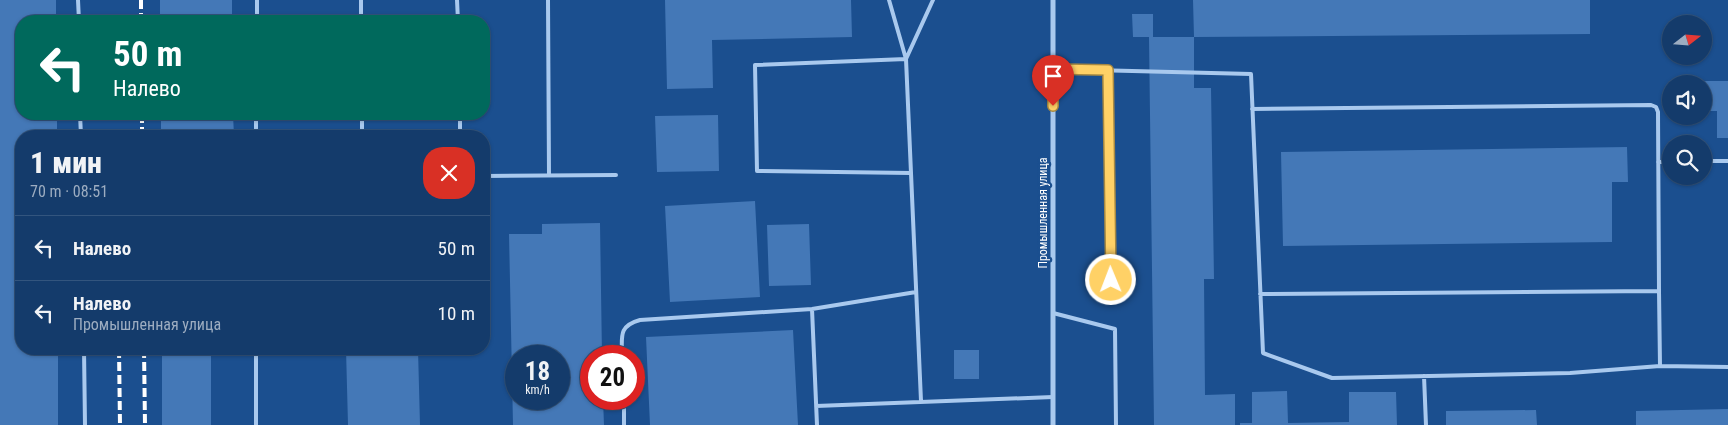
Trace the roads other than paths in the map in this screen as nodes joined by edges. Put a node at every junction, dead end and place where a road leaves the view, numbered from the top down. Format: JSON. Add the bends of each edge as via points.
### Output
{"nodes":[{"id":1,"x":78,"y":0,"type":"edge"},
{"id":2,"x":257,"y":0,"type":"edge"},
{"id":3,"x":361,"y":0,"type":"edge"},
{"id":4,"x":458,"y":0,"type":"edge"},
{"id":5,"x":548,"y":0,"type":"edge"},
{"id":6,"x":889,"y":0,"type":"edge"},
{"id":7,"x":933,"y":0,"type":"edge"},
{"id":8,"x":1053,"y":0,"type":"edge"},
{"id":9,"x":79,"y":15,"type":"edge"},
{"id":10,"x":257,"y":15,"type":"edge"},
{"id":11,"x":361,"y":15,"type":"edge"},
{"id":12,"x":458,"y":15,"type":"edge"},
{"id":13,"x":906,"y":59,"type":"junction"},
{"id":14,"x":1053,"y":69,"type":"junction"},
{"id":15,"x":1108,"y":70,"type":"junction"},
{"id":16,"x":1252,"y":109,"type":"junction"},
{"id":17,"x":1728,"y":161,"type":"edge"},
{"id":18,"x":1658,"y":162,"type":"junction"},
{"id":19,"x":1662,"y":162,"type":"edge"},
{"id":20,"x":1712,"y":162,"type":"edge"},
{"id":21,"x":911,"y":173,"type":"junction"},
{"id":22,"x":616,"y":175,"type":"dead end"},
{"id":23,"x":490,"y":176,"type":"edge"},
{"id":24,"x":549,"y":176,"type":"junction"},
{"id":25,"x":1111,"y":280,"type":"dead end"},
{"id":26,"x":1659,"y":291,"type":"junction"},
{"id":27,"x":916,"y":292,"type":"junction"},
{"id":28,"x":1260,"y":294,"type":"junction"},
{"id":29,"x":812,"y":309,"type":"junction"},
{"id":30,"x":1054,"y":313,"type":"junction"},
{"id":31,"x":622,"y":345,"type":"edge"},
{"id":32,"x":84,"y":355,"type":"edge"},
{"id":33,"x":256,"y":355,"type":"edge"},
{"id":34,"x":1660,"y":366,"type":"junction"},
{"id":35,"x":1728,"y":367,"type":"edge"},
{"id":36,"x":1424,"y":376,"type":"junction"},
{"id":37,"x":1053,"y":397,"type":"junction"},
{"id":38,"x":921,"y":401,"type":"junction"},
{"id":39,"x":816,"y":406,"type":"junction"},
{"id":40,"x":624,"y":410,"type":"edge"},
{"id":41,"x":85,"y":425,"type":"edge"},
{"id":42,"x":256,"y":425,"type":"edge"},
{"id":43,"x":624,"y":425,"type":"edge"},
{"id":44,"x":816,"y":425,"type":"edge"},
{"id":45,"x":1053,"y":425,"type":"edge"},
{"id":46,"x":1116,"y":425,"type":"edge"},
{"id":47,"x":1426,"y":425,"type":"edge"}],
"edges":[{"from":1,"to":9,"type":"lane"},
{"from":2,"to":10,"type":"lane"},
{"from":3,"to":11,"type":"lane"},
{"from":4,"to":12,"type":"lane"},
{"from":5,"to":24,"type":"lane"},
{"from":6,"to":13,"type":"lane"},
{"from":7,"to":13,"type":"lane"},
{"from":8,"to":14,"type":"street","name":"Промышленная улица"},
{"from":13,"to":21,"type":"lane"},
{"from":13,"to":21,"type":"lane","via":[[754,65],[757,171]]},
{"from":14,"to":15,"type":"lane"},
{"from":14,"to":30,"type":"street","name":"Промышленная улица"},
{"from":15,"to":16,"type":"lane","via":[[1251,74]]},
{"from":15,"to":25,"type":"lane"},
{"from":16,"to":18,"type":"lane","via":[[1651,105],[1658,112]]},
{"from":16,"to":28,"type":"lane"},
{"from":17,"to":20,"type":"lane"},
{"from":18,"to":19,"type":"lane"},
{"from":18,"to":26,"type":"lane"},
{"from":21,"to":27,"type":"lane"},
{"from":22,"to":24,"type":"lane"},
{"from":23,"to":24,"type":"lane"},
{"from":26,"to":28,"type":"lane"},
{"from":26,"to":34,"type":"lane"},
{"from":27,"to":29,"type":"lane"},
{"from":27,"to":38,"type":"lane"},
{"from":28,"to":36,"type":"lane","via":[[1263,353],[1332,378]]},
{"from":29,"to":31,"type":"lane","via":[[640,320],[629,323],[622,333]]},
{"from":29,"to":39,"type":"lane"},
{"from":30,"to":37,"type":"street","name":"Промышленная улица"},
{"from":30,"to":46,"type":"lane","via":[[1115,329]]},
{"from":32,"to":41,"type":"lane"},
{"from":33,"to":42,"type":"lane"},
{"from":34,"to":35,"type":"lane"},
{"from":34,"to":36,"type":"lane","via":[[1570,373]]},
{"from":36,"to":47,"type":"lane"},
{"from":37,"to":38,"type":"lane"},
{"from":37,"to":45,"type":"street","name":"Промышленная улица"},
{"from":38,"to":39,"type":"lane"},
{"from":39,"to":44,"type":"lane"},
{"from":40,"to":43,"type":"lane"}]}
